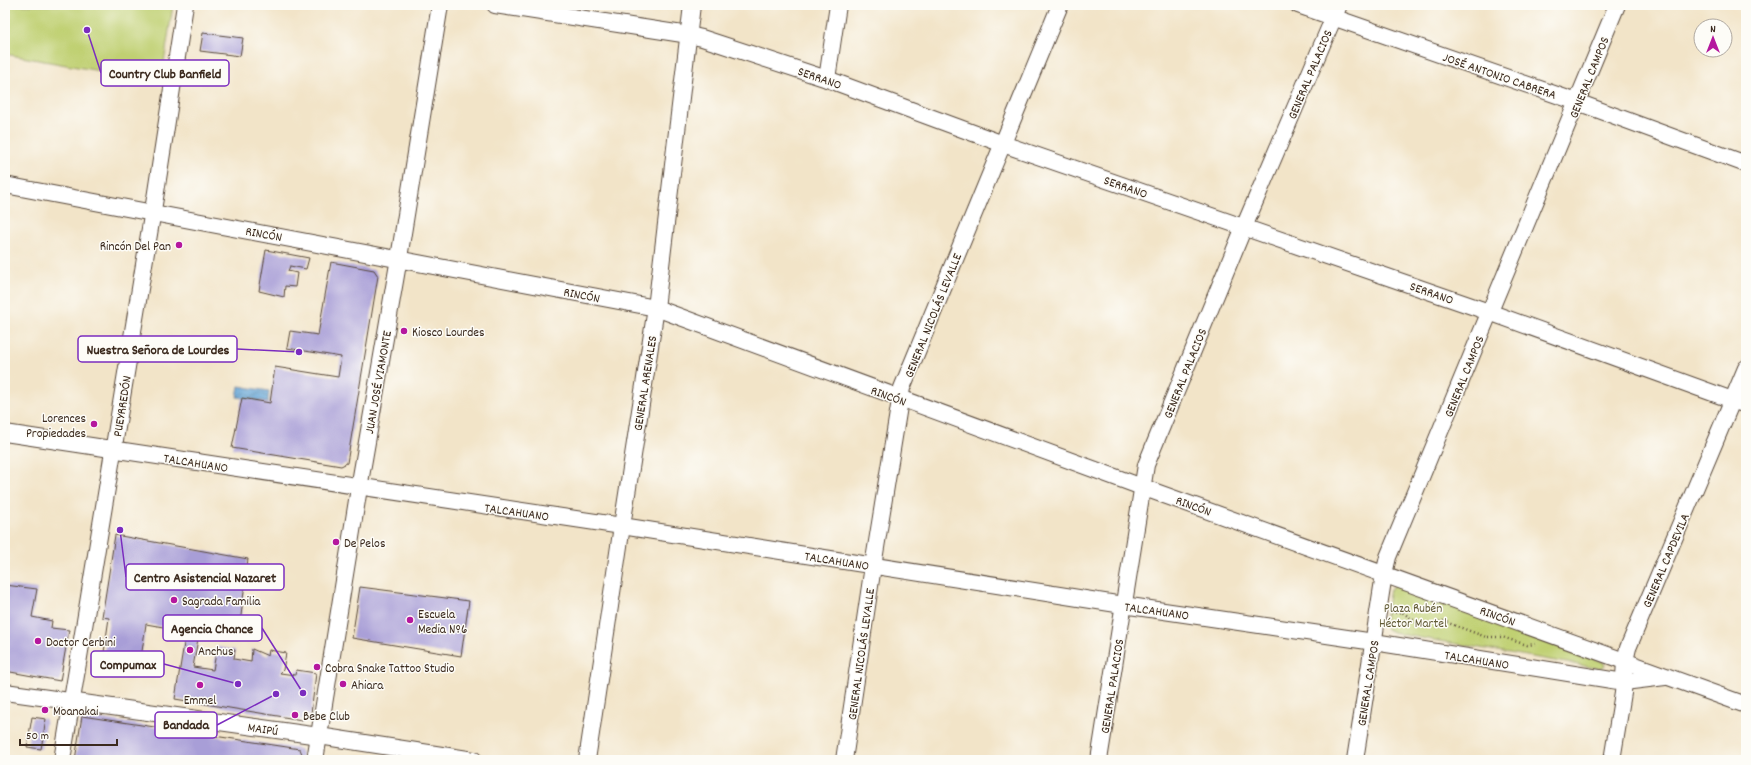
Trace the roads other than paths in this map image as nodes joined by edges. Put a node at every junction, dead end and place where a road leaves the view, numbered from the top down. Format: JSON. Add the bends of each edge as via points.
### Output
{"nodes":[{"id":1,"x":185,"y":5,"type":"edge"},
{"id":2,"x":440,"y":5,"type":"edge"},
{"id":3,"x":495,"y":5,"type":"edge"},
{"id":4,"x":692,"y":5,"type":"edge"},
{"id":5,"x":838,"y":5,"type":"edge"},
{"id":6,"x":1060,"y":5,"type":"edge"},
{"id":7,"x":1298,"y":5,"type":"edge"},
{"id":8,"x":1617,"y":5,"type":"edge"},
{"id":9,"x":1336,"y":11,"type":"edge"},
{"id":10,"x":689,"y":35,"type":"junction"},
{"id":11,"x":827,"y":79,"type":"junction"},
{"id":12,"x":1578,"y":102,"type":"junction"},
{"id":13,"x":1002,"y":144,"type":"junction"},
{"id":14,"x":1746,"y":164,"type":"edge"},
{"id":15,"x":5,"y":185,"type":"edge"},
{"id":16,"x":153,"y":213,"type":"junction"},
{"id":17,"x":1244,"y":227,"type":"junction"},
{"id":18,"x":399,"y":258,"type":"junction"},
{"id":19,"x":656,"y":308,"type":"junction"},
{"id":20,"x":1489,"y":312,"type":"junction"},
{"id":21,"x":1746,"y":368,"type":"edge"},
{"id":22,"x":900,"y":399,"type":"junction"},
{"id":23,"x":1739,"y":403,"type":"edge"},
{"id":24,"x":5,"y":433,"type":"edge"},
{"id":25,"x":114,"y":450,"type":"junction"},
{"id":26,"x":1142,"y":487,"type":"junction"},
{"id":27,"x":358,"y":488,"type":"junction"},
{"id":28,"x":622,"y":526,"type":"junction"},
{"id":29,"x":873,"y":566,"type":"junction"},
{"id":30,"x":1384,"y":574,"type":"junction"},
{"id":31,"x":1123,"y":605,"type":"junction"},
{"id":32,"x":1374,"y":642,"type":"junction"},
{"id":33,"x":1625,"y":661,"type":"junction"},
{"id":34,"x":1669,"y":677,"type":"junction"},
{"id":35,"x":1624,"y":682,"type":"junction"},
{"id":36,"x":5,"y":692,"type":"edge"},
{"id":37,"x":71,"y":702,"type":"junction"},
{"id":38,"x":1746,"y":705,"type":"edge"},
{"id":39,"x":319,"y":736,"type":"junction"},
{"id":40,"x":62,"y":760,"type":"edge"},
{"id":41,"x":315,"y":760,"type":"edge"},
{"id":42,"x":474,"y":760,"type":"edge"},
{"id":43,"x":587,"y":760,"type":"edge"},
{"id":44,"x":844,"y":760,"type":"edge"},
{"id":45,"x":1099,"y":760,"type":"edge"},
{"id":46,"x":1356,"y":760,"type":"edge"},
{"id":47,"x":1612,"y":760,"type":"edge"}],
"edges":[{"from":1,"to":16,"type":"street","name":"PUEYRREDÓN"},
{"from":2,"to":18,"type":"street","name":"JUAN JOSÉ VIAMONTE"},
{"from":3,"to":10,"type":"street","name":"SERRANO"},
{"from":4,"to":10,"type":"street","name":"GENERAL ARENALES"},
{"from":5,"to":11,"type":"street"},
{"from":6,"to":13,"type":"street","name":"GENERAL NICOLÁS LEVALLE"},
{"from":7,"to":9,"type":"street","name":"JOSÉ ANTONIO CABRERA"},
{"from":8,"to":12,"type":"street","name":"GENERAL CAMPOS"},
{"from":9,"to":12,"type":"street","name":"JOSÉ ANTONIO CABRERA"},
{"from":9,"to":17,"type":"street","name":"GENERAL PALACIOS"},
{"from":10,"to":11,"type":"street","name":"SERRANO"},
{"from":10,"to":19,"type":"street","name":"GENERAL ARENALES"},
{"from":11,"to":13,"type":"street","name":"SERRANO"},
{"from":12,"to":14,"type":"street","name":"JOSÉ ANTONIO CABRERA"},
{"from":12,"to":20,"type":"street","name":"GENERAL CAMPOS"},
{"from":13,"to":17,"type":"street","name":"SERRANO"},
{"from":13,"to":22,"type":"street","name":"GENERAL NICOLÁS LEVALLE"},
{"from":15,"to":16,"type":"street","name":"RINCÓN"},
{"from":16,"to":18,"type":"street","name":"RINCÓN"},
{"from":16,"to":25,"type":"street","name":"PUEYRREDÓN"},
{"from":17,"to":20,"type":"street","name":"SERRANO"},
{"from":17,"to":26,"type":"street","name":"GENERAL PALACIOS","via":[[1146,465]]},
{"from":18,"to":19,"type":"street","name":"RINCÓN"},
{"from":18,"to":27,"type":"street","name":"JUAN JOSÉ VIAMONTE"},
{"from":19,"to":22,"type":"street","name":"RINCÓN"},
{"from":19,"to":28,"type":"street","name":"GENERAL ARENALES"},
{"from":20,"to":23,"type":"street","name":"SERRANO"},
{"from":20,"to":30,"type":"street","name":"GENERAL CAMPOS","via":[[1388,557]]},
{"from":21,"to":23,"type":"street","name":"GENERAL CAPDEVILA"},
{"from":22,"to":26,"type":"street","name":"RINCÓN"},
{"from":22,"to":29,"type":"street","name":"GENERAL NICOLÁS LEVALLE"},
{"from":23,"to":33,"type":"street","name":"GENERAL CAPDEVILA","via":[[1631,641]]},
{"from":24,"to":25,"type":"street","name":"TALCAHUANO"},
{"from":25,"to":27,"type":"street","name":"TALCAHUANO"},
{"from":25,"to":37,"type":"street","name":"PUEYRREDÓN"},
{"from":26,"to":30,"type":"street","name":"RINCÓN"},
{"from":26,"to":31,"type":"street","name":"GENERAL PALACIOS"},
{"from":27,"to":28,"type":"street","name":"TALCAHUANO"},
{"from":27,"to":39,"type":"street","name":"JUAN JOSÉ VIAMONTE"},
{"from":28,"to":29,"type":"street","name":"TALCAHUANO"},
{"from":28,"to":43,"type":"street","name":"GENERAL ARENALES"},
{"from":29,"to":31,"type":"street","name":"TALCAHUANO"},
{"from":29,"to":44,"type":"street","name":"GENERAL NICOLÁS LEVALLE"},
{"from":30,"to":32,"type":"street","name":"GENERAL CAMPOS"},
{"from":30,"to":33,"type":"street","name":"RINCÓN"},
{"from":31,"to":32,"type":"street","name":"TALCAHUANO"},
{"from":31,"to":45,"type":"street","name":"GENERAL PALACIOS"},
{"from":32,"to":35,"type":"street","name":"TALCAHUANO"},
{"from":32,"to":46,"type":"street","name":"GENERAL CAMPOS"},
{"from":33,"to":34,"type":"street","name":"RINCÓN"},
{"from":33,"to":35,"type":"street","name":"GENERAL CAPDEVILA"},
{"from":34,"to":35,"type":"street","name":"TALCAHUANO"},
{"from":34,"to":38,"type":"street","name":"RINCÓN"},
{"from":35,"to":47,"type":"street","name":"GENERAL CAPDEVILA"},
{"from":36,"to":37,"type":"street","name":"MAIPÚ"},
{"from":37,"to":39,"type":"street","name":"MAIPÚ"},
{"from":37,"to":40,"type":"street","name":"PUEYRREDÓN"},
{"from":39,"to":41,"type":"street","name":"JUAN JOSÉ VIAMONTE"},
{"from":39,"to":42,"type":"street","name":"MAIPÚ"}]}
